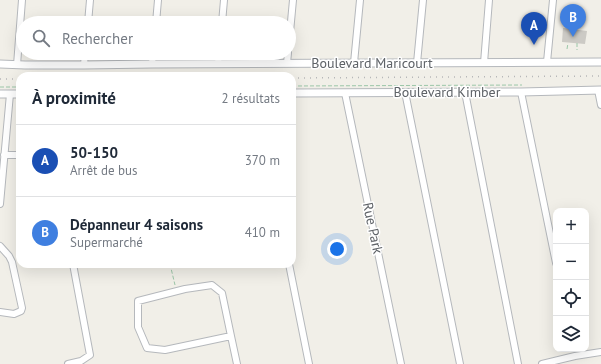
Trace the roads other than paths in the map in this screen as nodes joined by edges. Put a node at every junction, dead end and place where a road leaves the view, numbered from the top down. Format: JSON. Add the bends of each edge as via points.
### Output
{"nodes":[{"id":1,"x":22,"y":0,"type":"edge"},
{"id":2,"x":90,"y":0,"type":"edge"},
{"id":3,"x":158,"y":0,"type":"edge"},
{"id":4,"x":224,"y":0,"type":"edge"},
{"id":5,"x":293,"y":0,"type":"edge"},
{"id":6,"x":360,"y":0,"type":"edge"},
{"id":7,"x":423,"y":0,"type":"edge"},
{"id":8,"x":490,"y":0,"type":"edge"},
{"id":9,"x":553,"y":0,"type":"edge"},
{"id":10,"x":21,"y":16,"type":"edge"},
{"id":11,"x":89,"y":16,"type":"edge"},
{"id":12,"x":157,"y":16,"type":"edge"},
{"id":13,"x":223,"y":16,"type":"edge"},
{"id":14,"x":292,"y":16,"type":"edge"},
{"id":15,"x":17,"y":60,"type":"edge"},
{"id":16,"x":84,"y":60,"type":"edge"},
{"id":17,"x":152,"y":60,"type":"edge"},
{"id":18,"x":219,"y":60,"type":"edge"},
{"id":19,"x":287,"y":60,"type":"edge"},
{"id":20,"x":547,"y":62,"type":"junction"},
{"id":21,"x":601,"y":62,"type":"edge"},
{"id":22,"x":354,"y":63,"type":"junction"},
{"id":23,"x":417,"y":63,"type":"junction"},
{"id":24,"x":484,"y":63,"type":"junction"},
{"id":25,"x":0,"y":64,"type":"edge"},
{"id":26,"x":152,"y":64,"type":"junction"},
{"id":27,"x":218,"y":64,"type":"junction"},
{"id":28,"x":287,"y":64,"type":"junction"},
{"id":29,"x":17,"y":65,"type":"junction"},
{"id":30,"x":84,"y":65,"type":"junction"},
{"id":31,"x":599,"y":90,"type":"edge"},
{"id":32,"x":345,"y":92,"type":"junction"},
{"id":33,"x":405,"y":92,"type":"junction"},
{"id":34,"x":465,"y":92,"type":"junction"},
{"id":35,"x":521,"y":92,"type":"junction"},
{"id":36,"x":296,"y":93,"type":"edge"},
{"id":37,"x":0,"y":94,"type":"edge"},
{"id":38,"x":10,"y":94,"type":"junction"},
{"id":39,"x":16,"y":94,"type":"edge"},
{"id":40,"x":601,"y":105,"type":"edge"},
{"id":41,"x":4,"y":155,"type":"junction"},
{"id":42,"x":16,"y":155,"type":"edge"},
{"id":43,"x":0,"y":204,"type":"edge"},
{"id":44,"x":0,"y":246,"type":"edge"},
{"id":45,"x":553,"y":248,"type":"edge"},
{"id":46,"x":74,"y":268,"type":"edge"},
{"id":47,"x":290,"y":268,"type":"edge"},
{"id":48,"x":0,"y":312,"type":"edge"},
{"id":49,"x":231,"y":336,"type":"junction"},
{"id":50,"x":574,"y":352,"type":"edge"},
{"id":51,"x":601,"y":352,"type":"edge"},
{"id":52,"x":575,"y":356,"type":"junction"},
{"id":53,"x":68,"y":364,"type":"edge"},
{"id":54,"x":238,"y":364,"type":"edge"},
{"id":55,"x":309,"y":364,"type":"edge"},
{"id":56,"x":401,"y":364,"type":"edge"},
{"id":57,"x":460,"y":364,"type":"edge"},
{"id":58,"x":518,"y":364,"type":"edge"},
{"id":59,"x":542,"y":364,"type":"edge"}],
"edges":[{"from":1,"to":10,"type":"street"},
{"from":2,"to":11,"type":"street"},
{"from":3,"to":12,"type":"street"},
{"from":4,"to":13,"type":"street"},
{"from":5,"to":14,"type":"street"},
{"from":6,"to":22,"type":"street"},
{"from":7,"to":23,"type":"street"},
{"from":8,"to":24,"type":"street"},
{"from":9,"to":20,"type":"street"},
{"from":15,"to":29,"type":"street"},
{"from":16,"to":30,"type":"street"},
{"from":17,"to":26,"type":"street"},
{"from":18,"to":27,"type":"street"},
{"from":19,"to":28,"type":"street"},
{"from":20,"to":21,"type":"street","name":"Boulevard Maricourt"},
{"from":20,"to":24,"type":"street","name":"Boulevard Maricourt"},
{"from":22,"to":23,"type":"street","name":"Boulevard Maricourt"},
{"from":22,"to":28,"type":"street","name":"Boulevard Maricourt"},
{"from":23,"to":24,"type":"street","name":"Boulevard Maricourt"},
{"from":25,"to":29,"type":"street","name":"Boulevard Maricourt"},
{"from":26,"to":27,"type":"street","name":"Boulevard Maricourt"},
{"from":26,"to":30,"type":"street","name":"Boulevard Maricourt"},
{"from":27,"to":28,"type":"street","name":"Boulevard Maricourt"},
{"from":29,"to":30,"type":"street","name":"Boulevard Maricourt"},
{"from":31,"to":35,"type":"street","name":"Boulevard Kimber"},
{"from":31,"to":40,"type":"street"},
{"from":32,"to":33,"type":"street","name":"Boulevard Kimber"},
{"from":32,"to":36,"type":"street","name":"Boulevard Kimber"},
{"from":32,"to":56,"type":"street","name":"Rue Park"},
{"from":33,"to":34,"type":"street","name":"Boulevard Kimber"},
{"from":33,"to":57,"type":"street"},
{"from":34,"to":35,"type":"street","name":"Boulevard Kimber"},
{"from":34,"to":58,"type":"street"},
{"from":35,"to":45,"type":"street"},
{"from":37,"to":38,"type":"street"},
{"from":38,"to":39,"type":"street"},
{"from":38,"to":41,"type":"street"},
{"from":41,"to":42,"type":"street"},
{"from":41,"to":43,"type":"street"},
{"from":44,"to":48,"type":"street","via":[[12,262],[22,308],[14,314]]},
{"from":46,"to":53,"type":"street","via":[[90,355],[81,361]]},
{"from":47,"to":55,"type":"street"},
{"from":49,"to":49,"type":"street","via":[[222,293],[212,285],[138,301],[138,327],[147,348],[164,350]]},
{"from":49,"to":54,"type":"street"},
{"from":50,"to":52,"type":"street"},
{"from":51,"to":52,"type":"street"},
{"from":52,"to":59,"type":"street"}]}
